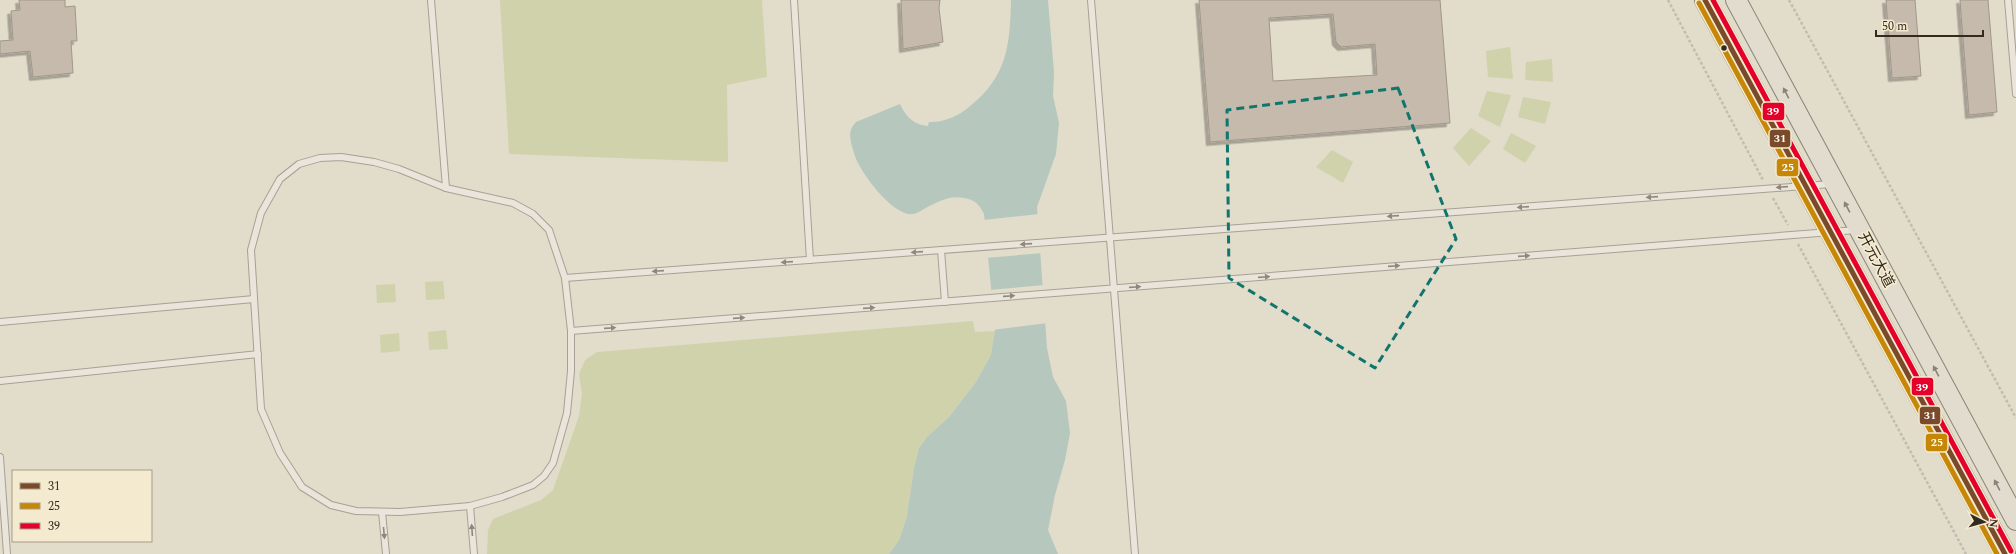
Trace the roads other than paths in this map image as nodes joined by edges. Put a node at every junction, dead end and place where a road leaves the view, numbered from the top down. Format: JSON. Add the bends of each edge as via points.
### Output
{"nodes":[{"id":1,"x":431,"y":0,"type":"edge"},
{"id":2,"x":794,"y":0,"type":"edge"},
{"id":3,"x":1090,"y":0,"type":"edge"},
{"id":4,"x":1705,"y":0,"type":"edge"},
{"id":5,"x":1736,"y":0,"type":"edge"},
{"id":6,"x":2008,"y":0,"type":"edge"},
{"id":7,"x":2013,"y":32,"type":"edge"},
{"id":8,"x":2016,"y":94,"type":"edge"},
{"id":9,"x":1835,"y":184,"type":"junction"},
{"id":10,"x":1806,"y":186,"type":"junction"},
{"id":11,"x":446,"y":188,"type":"junction"},
{"id":12,"x":1860,"y":230,"type":"junction"},
{"id":13,"x":1831,"y":232,"type":"junction"},
{"id":14,"x":1110,"y":238,"type":"junction"},
{"id":15,"x":941,"y":250,"type":"junction"},
{"id":16,"x":810,"y":260,"type":"junction"},
{"id":17,"x":565,"y":278,"type":"junction"},
{"id":18,"x":1114,"y":288,"type":"junction"},
{"id":19,"x":254,"y":299,"type":"junction"},
{"id":20,"x":945,"y":302,"type":"junction"},
{"id":21,"x":0,"y":322,"type":"edge"},
{"id":22,"x":571,"y":331,"type":"junction"},
{"id":23,"x":258,"y":354,"type":"junction"},
{"id":24,"x":0,"y":381,"type":"edge"},
{"id":25,"x":0,"y":457,"type":"edge"},
{"id":26,"x":470,"y":506,"type":"junction"},
{"id":27,"x":382,"y":512,"type":"junction"},
{"id":28,"x":2016,"y":520,"type":"edge"},
{"id":29,"x":7,"y":554,"type":"edge"},
{"id":30,"x":386,"y":554,"type":"edge"},
{"id":31,"x":474,"y":554,"type":"edge"},
{"id":32,"x":1135,"y":554,"type":"edge"},
{"id":33,"x":2005,"y":554,"type":"edge"}],
"edges":[{"from":1,"to":11,"type":"lane"},
{"from":2,"to":16,"type":"lane"},
{"from":3,"to":14,"type":"lane"},
{"from":4,"to":10,"type":"main road","name":"开元大道"},
{"from":9,"to":5,"type":"main road","name":"开元大道","one_way":true},
{"from":6,"to":7,"type":"lane"},
{"from":7,"to":8,"type":"lane"},
{"from":9,"to":10,"type":"lane"},
{"from":12,"to":9,"type":"main road","name":"开元大道","one_way":true},
{"from":10,"to":13,"type":"main road","name":"开元大道"},
{"from":10,"to":14,"type":"lane","one_way":true},
{"from":11,"to":17,"type":"lane","via":[[513,203],[534,214],[549,230]]},
{"from":11,"to":19,"type":"lane","via":[[399,169],[340,156],[299,164],[280,179],[261,212],[251,250]]},
{"from":12,"to":13,"type":"lane"},
{"from":28,"to":12,"type":"main road","name":"开元大道","one_way":true},
{"from":18,"to":13,"type":"lane","one_way":true},
{"from":13,"to":33,"type":"main road","name":"开元大道"},
{"from":14,"to":15,"type":"lane","one_way":true},
{"from":14,"to":18,"type":"lane"},
{"from":15,"to":16,"type":"lane","one_way":true},
{"from":15,"to":20,"type":"lane"},
{"from":16,"to":17,"type":"lane","one_way":true},
{"from":17,"to":22,"type":"lane"},
{"from":20,"to":18,"type":"lane","one_way":true},
{"from":18,"to":32,"type":"lane"},
{"from":19,"to":21,"type":"lane"},
{"from":19,"to":23,"type":"lane"},
{"from":22,"to":20,"type":"lane","one_way":true},
{"from":22,"to":26,"type":"lane","via":[[567,413],[552,463],[544,476],[533,485]]},
{"from":23,"to":24,"type":"lane"},
{"from":23,"to":27,"type":"lane","via":[[261,409],[280,453],[302,487],[330,506]]},
{"from":25,"to":29,"type":"lane"},
{"from":26,"to":27,"type":"lane"},
{"from":31,"to":26,"type":"lane","one_way":true},
{"from":27,"to":30,"type":"lane","one_way":true}]}
